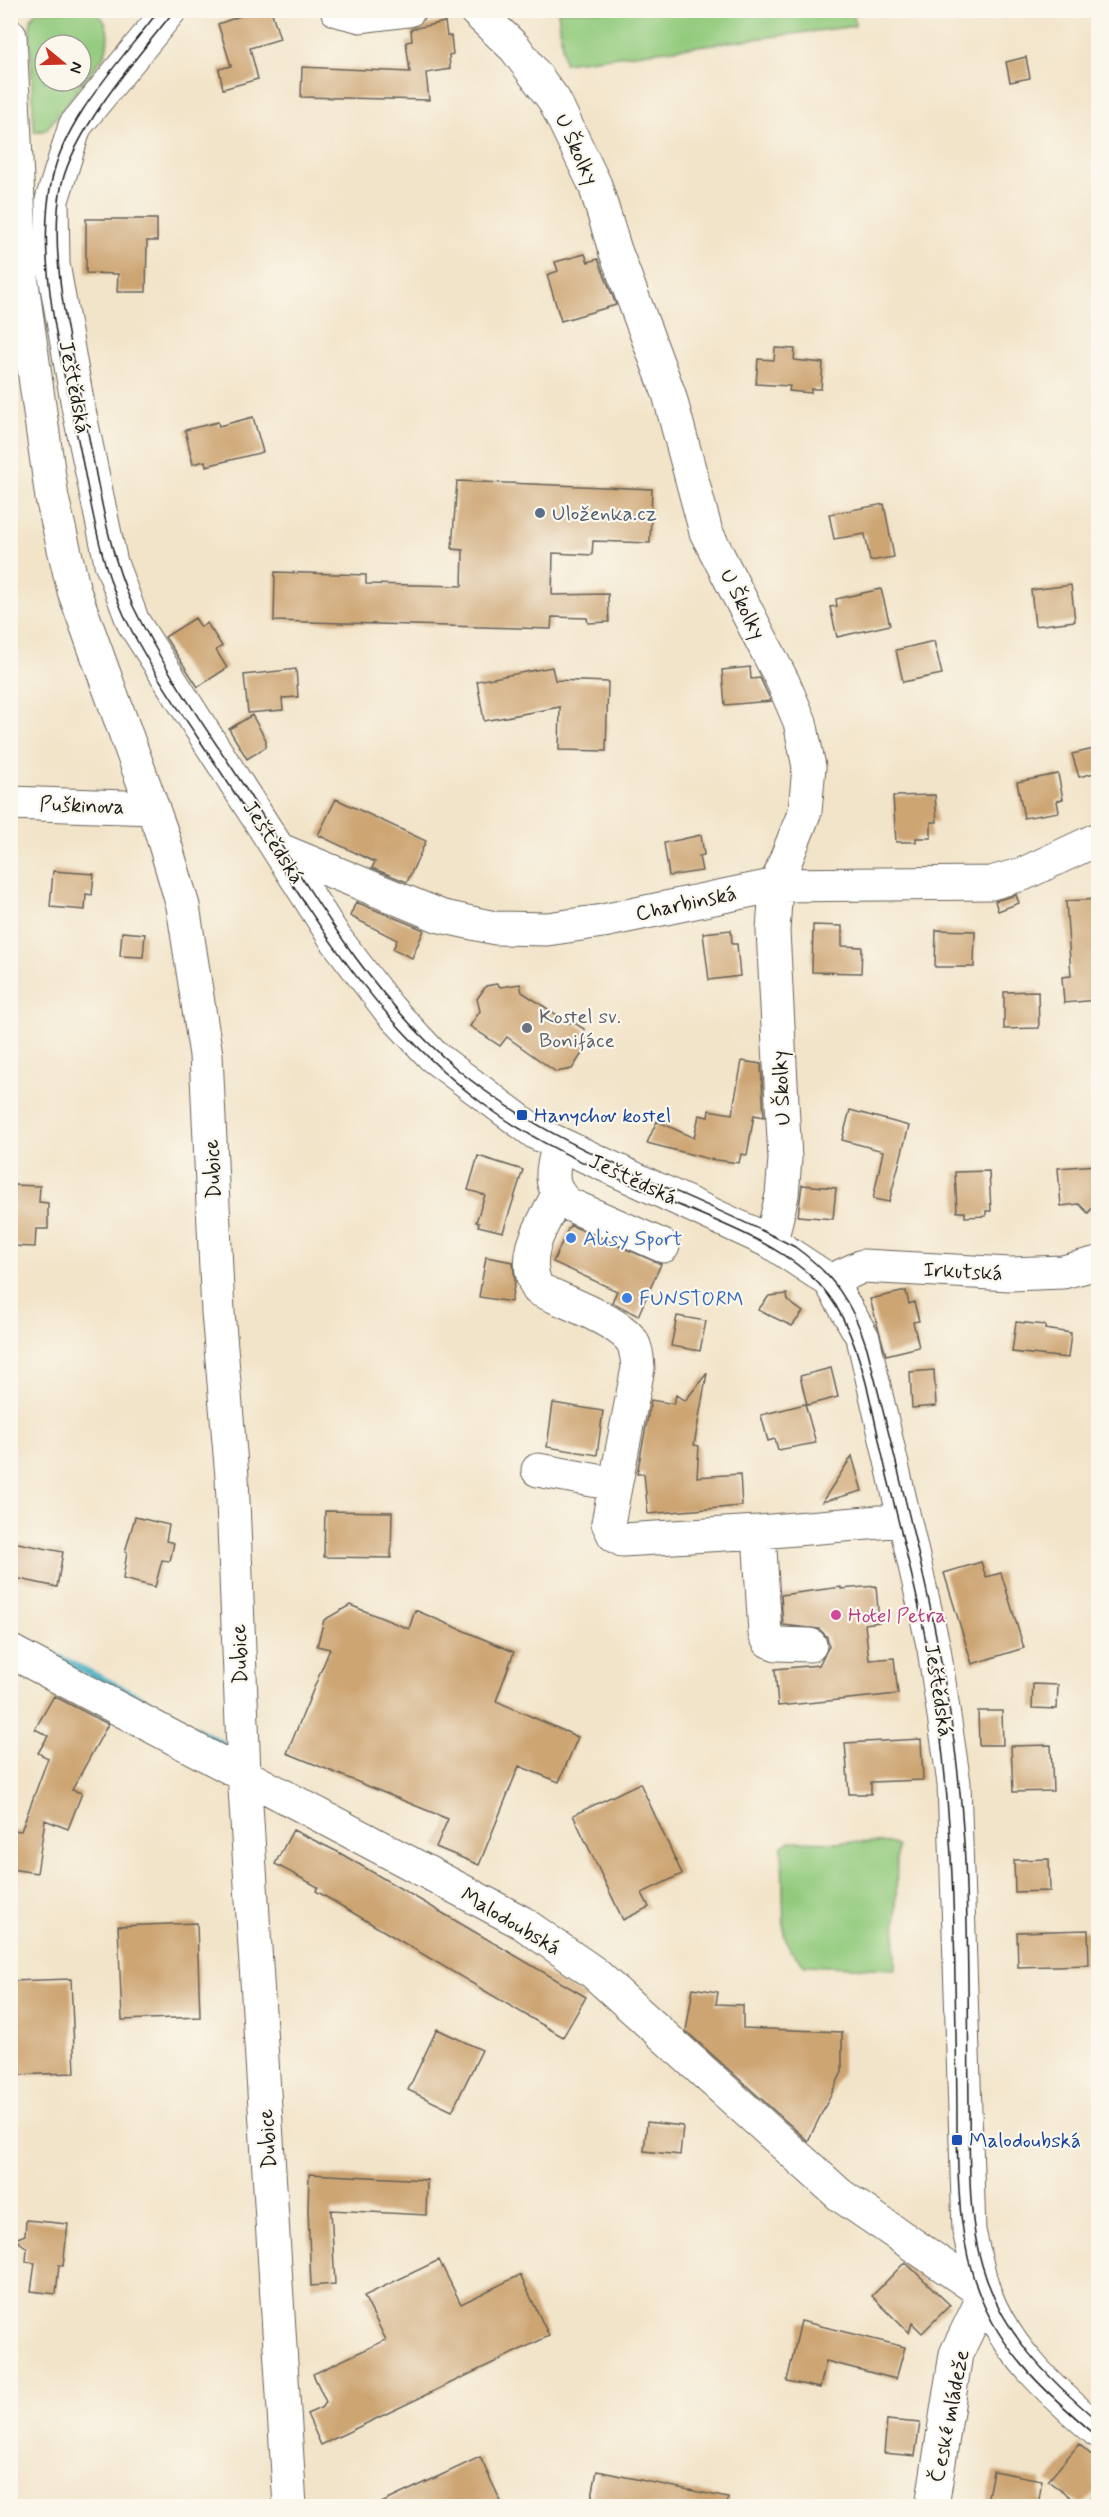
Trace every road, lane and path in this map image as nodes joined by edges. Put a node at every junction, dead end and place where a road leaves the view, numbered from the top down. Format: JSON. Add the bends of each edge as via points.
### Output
{"nodes":[{"id":1,"x":337,"y":10,"type":"edge"},
{"id":2,"x":409,"y":10,"type":"edge"},
{"id":3,"x":475,"y":10,"type":"edge"},
{"id":4,"x":165,"y":13,"type":"edge"},
{"id":5,"x":10,"y":36,"type":"edge"},
{"id":6,"x":14,"y":215,"type":"edge"},
{"id":7,"x":10,"y":803,"type":"edge"},
{"id":8,"x":153,"y":808,"type":"junction"},
{"id":9,"x":1098,"y":839,"type":"edge"},
{"id":10,"x":279,"y":850,"type":"junction"},
{"id":11,"x":776,"y":885,"type":"junction"},
{"id":12,"x":559,"y":1145,"type":"junction"},
{"id":13,"x":558,"y":1195,"type":"junction"},
{"id":14,"x":771,"y":1242,"type":"junction"},
{"id":15,"x":663,"y":1246,"type":"dead end"},
{"id":16,"x":1098,"y":1263,"type":"edge"},
{"id":17,"x":830,"y":1281,"type":"junction"},
{"id":18,"x":538,"y":1470,"type":"dead end"},
{"id":19,"x":614,"y":1484,"type":"junction"},
{"id":20,"x":904,"y":1520,"type":"junction"},
{"id":21,"x":759,"y":1532,"type":"junction"},
{"id":22,"x":810,"y":1645,"type":"dead end"},
{"id":23,"x":10,"y":1651,"type":"edge"},
{"id":24,"x":244,"y":1773,"type":"junction"},
{"id":25,"x":985,"y":2294,"type":"junction"},
{"id":26,"x":1098,"y":2431,"type":"edge"},
{"id":27,"x":290,"y":2506,"type":"edge"},
{"id":28,"x":932,"y":2506,"type":"edge"}],
"edges":[{"from":1,"to":2,"type":"street","via":[[361,16]]},
{"from":3,"to":11,"type":"street","name":"U Školky","via":[[515,48],[554,100],[595,185],[669,394],[706,532],[800,722],[809,767],[805,811]]},
{"from":4,"to":10,"type":"street","name":"Ještědská","via":[[75,126],[52,200],[53,264],[111,563],[133,622]]},
{"from":5,"to":6,"type":"street","name":"Ještědská"},
{"from":6,"to":8,"type":"street","name":"Ještědská","via":[[52,498],[74,591]]},
{"from":7,"to":8,"type":"street","name":"Puškinova"},
{"from":8,"to":24,"type":"street","name":"Dubice","via":[[183,906],[206,1055]]},
{"from":9,"to":11,"type":"street","name":"Charbinská","via":[[1023,874],[991,883]]},
{"from":10,"to":11,"type":"street","name":"Charbinská","via":[[440,916],[495,928],[547,929],[603,921]]},
{"from":10,"to":12,"type":"street","name":"Ještědská","via":[[335,938],[389,1009],[433,1056],[510,1116]]},
{"from":11,"to":14,"type":"street","name":"U Školky","via":[[773,932],[785,1159],[782,1195]]},
{"from":12,"to":13,"type":"street","via":[[551,1182]]},
{"from":12,"to":14,"type":"street","name":"Ještědská"},
{"from":13,"to":15,"type":"street","via":[[568,1204]]},
{"from":13,"to":19,"type":"street","via":[[537,1233],[529,1265],[532,1278],[538,1289],[619,1329],[637,1352],[638,1368]]},
{"from":14,"to":17,"type":"street","name":"Ještědská"},
{"from":16,"to":17,"type":"street","name":"Irkutská","via":[[1063,1272],[1011,1274],[863,1266]]},
{"from":17,"to":20,"type":"street","name":"Ještědská","via":[[862,1338]]},
{"from":18,"to":19,"type":"street"},
{"from":19,"to":21,"type":"street","via":[[608,1523],[622,1540]]},
{"from":20,"to":21,"type":"street"},
{"from":20,"to":25,"type":"street","name":"Ještědská","via":[[934,1648],[954,1783],[969,2231]]},
{"from":21,"to":22,"type":"street","via":[[765,1634],[777,1644]]},
{"from":23,"to":24,"type":"street","name":"Malodoubská"},
{"from":24,"to":25,"type":"street","name":"Malodoubská","via":[[521,1922],[593,1972],[840,2195]]},
{"from":24,"to":27,"type":"street","name":"Dubice"},
{"from":25,"to":26,"type":"street","name":"Ještědská","via":[[1011,2344],[1038,2377]]},
{"from":25,"to":28,"type":"street","name":"České mládeže","via":[[956,2354]]}]}
